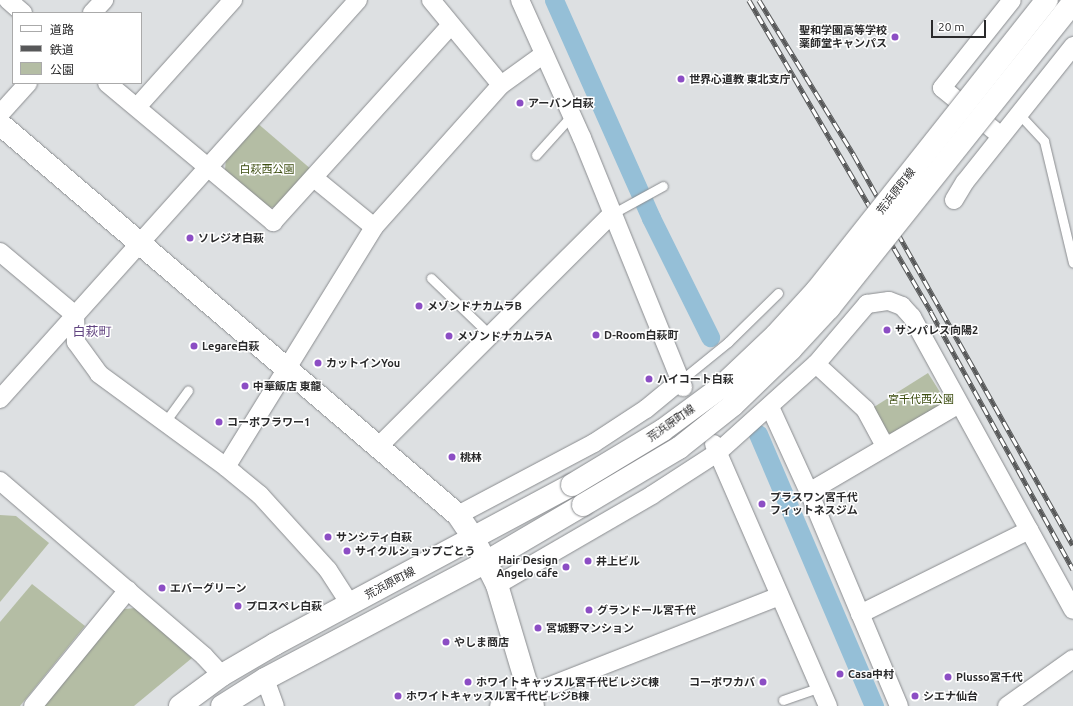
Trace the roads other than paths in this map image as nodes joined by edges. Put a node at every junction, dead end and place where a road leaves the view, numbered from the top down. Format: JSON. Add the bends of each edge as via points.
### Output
{"nodes":[{"id":1,"x":8,"y":0,"type":"edge"},
{"id":2,"x":104,"y":0,"type":"edge"},
{"id":3,"x":233,"y":0,"type":"edge"},
{"id":4,"x":358,"y":0,"type":"edge"},
{"id":5,"x":431,"y":0,"type":"edge"},
{"id":6,"x":520,"y":0,"type":"edge"},
{"id":7,"x":1012,"y":0,"type":"edge"},
{"id":8,"x":1047,"y":0,"type":"edge"},
{"id":9,"x":1073,"y":2,"type":"edge"},
{"id":10,"x":22,"y":12,"type":"edge"},
{"id":11,"x":93,"y":12,"type":"edge"},
{"id":12,"x":450,"y":26,"type":"junction"},
{"id":13,"x":1073,"y":46,"type":"edge"},
{"id":14,"x":544,"y":54,"type":"junction"},
{"id":15,"x":27,"y":84,"type":"edge"},
{"id":16,"x":109,"y":84,"type":"edge"},
{"id":17,"x":501,"y":85,"type":"junction"},
{"id":18,"x":137,"y":107,"type":"junction"},
{"id":19,"x":0,"y":114,"type":"edge"},
{"id":20,"x":1019,"y":114,"type":"junction"},
{"id":21,"x":572,"y":115,"type":"junction"},
{"id":22,"x":0,"y":124,"type":"edge"},
{"id":23,"x":1001,"y":136,"type":"junction"},
{"id":24,"x":536,"y":155,"type":"dead end"},
{"id":25,"x":208,"y":167,"type":"junction"},
{"id":26,"x":314,"y":178,"type":"junction"},
{"id":27,"x":663,"y":186,"type":"dead end"},
{"id":28,"x":954,"y":200,"type":"dead end"},
{"id":29,"x":612,"y":214,"type":"junction"},
{"id":30,"x":374,"y":227,"type":"junction"},
{"id":31,"x":140,"y":243,"type":"junction"},
{"id":32,"x":1,"y":255,"type":"edge"},
{"id":33,"x":1073,"y":263,"type":"edge"},
{"id":34,"x":431,"y":278,"type":"dead end"},
{"id":35,"x":778,"y":293,"type":"dead end"},
{"id":36,"x":74,"y":315,"type":"junction"},
{"id":37,"x":490,"y":335,"type":"junction"},
{"id":38,"x":816,"y":364,"type":"junction"},
{"id":39,"x":288,"y":368,"type":"junction"},
{"id":40,"x":681,"y":384,"type":"junction"},
{"id":41,"x":188,"y":390,"type":"dead end"},
{"id":42,"x":0,"y":399,"type":"edge"},
{"id":43,"x":959,"y":404,"type":"junction"},
{"id":44,"x":770,"y":407,"type":"junction"},
{"id":45,"x":165,"y":422,"type":"junction"},
{"id":46,"x":379,"y":446,"type":"junction"},
{"id":47,"x":885,"y":446,"type":"junction"},
{"id":48,"x":716,"y":448,"type":"junction"},
{"id":49,"x":226,"y":467,"type":"junction"},
{"id":50,"x":0,"y":481,"type":"edge"},
{"id":51,"x":809,"y":492,"type":"junction"},
{"id":52,"x":458,"y":515,"type":"junction"},
{"id":53,"x":1029,"y":530,"type":"junction"},
{"id":54,"x":474,"y":537,"type":"junction"},
{"id":55,"x":486,"y":562,"type":"junction"},
{"id":56,"x":496,"y":585,"type":"junction"},
{"id":57,"x":128,"y":590,"type":"junction"},
{"id":58,"x":779,"y":596,"type":"junction"},
{"id":59,"x":350,"y":604,"type":"junction"},
{"id":60,"x":1073,"y":610,"type":"edge"},
{"id":61,"x":860,"y":614,"type":"junction"},
{"id":62,"x":1073,"y":659,"type":"edge"},
{"id":63,"x":222,"y":675,"type":"junction"},
{"id":64,"x":265,"y":679,"type":"junction"},
{"id":65,"x":820,"y":687,"type":"junction"},
{"id":66,"x":532,"y":700,"type":"edge"},
{"id":67,"x":783,"y":700,"type":"dead end"},
{"id":68,"x":33,"y":706,"type":"edge"},
{"id":69,"x":180,"y":706,"type":"edge"},
{"id":70,"x":222,"y":706,"type":"edge"},
{"id":71,"x":275,"y":706,"type":"edge"},
{"id":72,"x":499,"y":706,"type":"edge"},
{"id":73,"x":828,"y":706,"type":"edge"},
{"id":74,"x":899,"y":706,"type":"edge"},
{"id":75,"x":1007,"y":706,"type":"edge"}],
"edges":[{"from":1,"to":10,"type":"street"},
{"from":2,"to":11,"type":"street"},
{"from":3,"to":18,"type":"street"},
{"from":4,"to":25,"type":"street"},
{"from":5,"to":12,"type":"street"},
{"from":6,"to":14,"type":"street"},
{"from":7,"to":23,"type":"street","via":[[938,90]]},
{"from":8,"to":54,"type":"main road","name":"荒浜原町線","bridge":true,"via":[[817,290],[776,335],[720,388],[663,430],[572,485]]},
{"from":9,"to":55,"type":"main road","name":"荒浜原町線","bridge":true,"via":[[834,302],[792,349],[733,405],[679,448]]},
{"from":12,"to":17,"type":"street"},
{"from":12,"to":26,"type":"street"},
{"from":13,"to":20,"type":"street"},
{"from":14,"to":17,"type":"street"},
{"from":14,"to":21,"type":"street"},
{"from":15,"to":19,"type":"street"},
{"from":16,"to":18,"type":"street"},
{"from":17,"to":30,"type":"street"},
{"from":18,"to":25,"type":"street"},
{"from":20,"to":23,"type":"street"},
{"from":20,"to":33,"type":"lane","via":[[1044,141]]},
{"from":21,"to":24,"type":"lane"},
{"from":21,"to":29,"type":"street"},
{"from":22,"to":31,"type":"main road"},
{"from":23,"to":28,"type":"street"},
{"from":25,"to":26,"type":"street","via":[[273,222]]},
{"from":25,"to":31,"type":"street"},
{"from":26,"to":30,"type":"street"},
{"from":27,"to":29,"type":"lane"},
{"from":29,"to":37,"type":"street"},
{"from":29,"to":40,"type":"street"},
{"from":30,"to":39,"type":"street"},
{"from":31,"to":36,"type":"street"},
{"from":31,"to":39,"type":"main road"},
{"from":32,"to":36,"type":"street"},
{"from":34,"to":37,"type":"lane"},
{"from":35,"to":40,"type":"lane"},
{"from":36,"to":42,"type":"street"},
{"from":36,"to":45,"type":"street","via":[[76,342],[99,374]]},
{"from":37,"to":46,"type":"street"},
{"from":38,"to":43,"type":"street","via":[[867,304],[889,301],[902,306],[912,317]]},
{"from":38,"to":44,"type":"street"},
{"from":38,"to":47,"type":"street","via":[[865,409]]},
{"from":39,"to":46,"type":"main road"},
{"from":39,"to":49,"type":"street"},
{"from":40,"to":52,"type":"street","via":[[594,443]]},
{"from":41,"to":45,"type":"lane"},
{"from":43,"to":47,"type":"street"},
{"from":43,"to":53,"type":"street"},
{"from":44,"to":48,"type":"street"},
{"from":44,"to":51,"type":"street"},
{"from":45,"to":49,"type":"street"},
{"from":46,"to":52,"type":"main road"},
{"from":47,"to":51,"type":"street"},
{"from":48,"to":56,"type":"street","via":[[652,495]]},
{"from":48,"to":58,"type":"street"},
{"from":49,"to":59,"type":"street","via":[[260,495],[328,570]]},
{"from":50,"to":57,"type":"street"},
{"from":51,"to":61,"type":"street"},
{"from":52,"to":54,"type":"main road"},
{"from":53,"to":60,"type":"street"},
{"from":53,"to":61,"type":"street"},
{"from":54,"to":55,"type":"main road"},
{"from":54,"to":59,"type":"main road","name":"荒浜原町線"},
{"from":55,"to":56,"type":"main road"},
{"from":55,"to":64,"type":"main road","name":"荒浜原町線"},
{"from":56,"to":66,"type":"main road"},
{"from":57,"to":63,"type":"street","via":[[204,656]]},
{"from":57,"to":68,"type":"street"},
{"from":58,"to":65,"type":"street"},
{"from":58,"to":66,"type":"street"},
{"from":59,"to":63,"type":"main road","name":"荒浜原町線"},
{"from":61,"to":74,"type":"street"},
{"from":62,"to":75,"type":"street"},
{"from":63,"to":69,"type":"main road","name":"荒浜原町線"},
{"from":64,"to":70,"type":"main road","name":"荒浜原町線"},
{"from":64,"to":71,"type":"street"},
{"from":65,"to":67,"type":"lane"},
{"from":65,"to":73,"type":"street"},
{"from":66,"to":72,"type":"street"}]}
